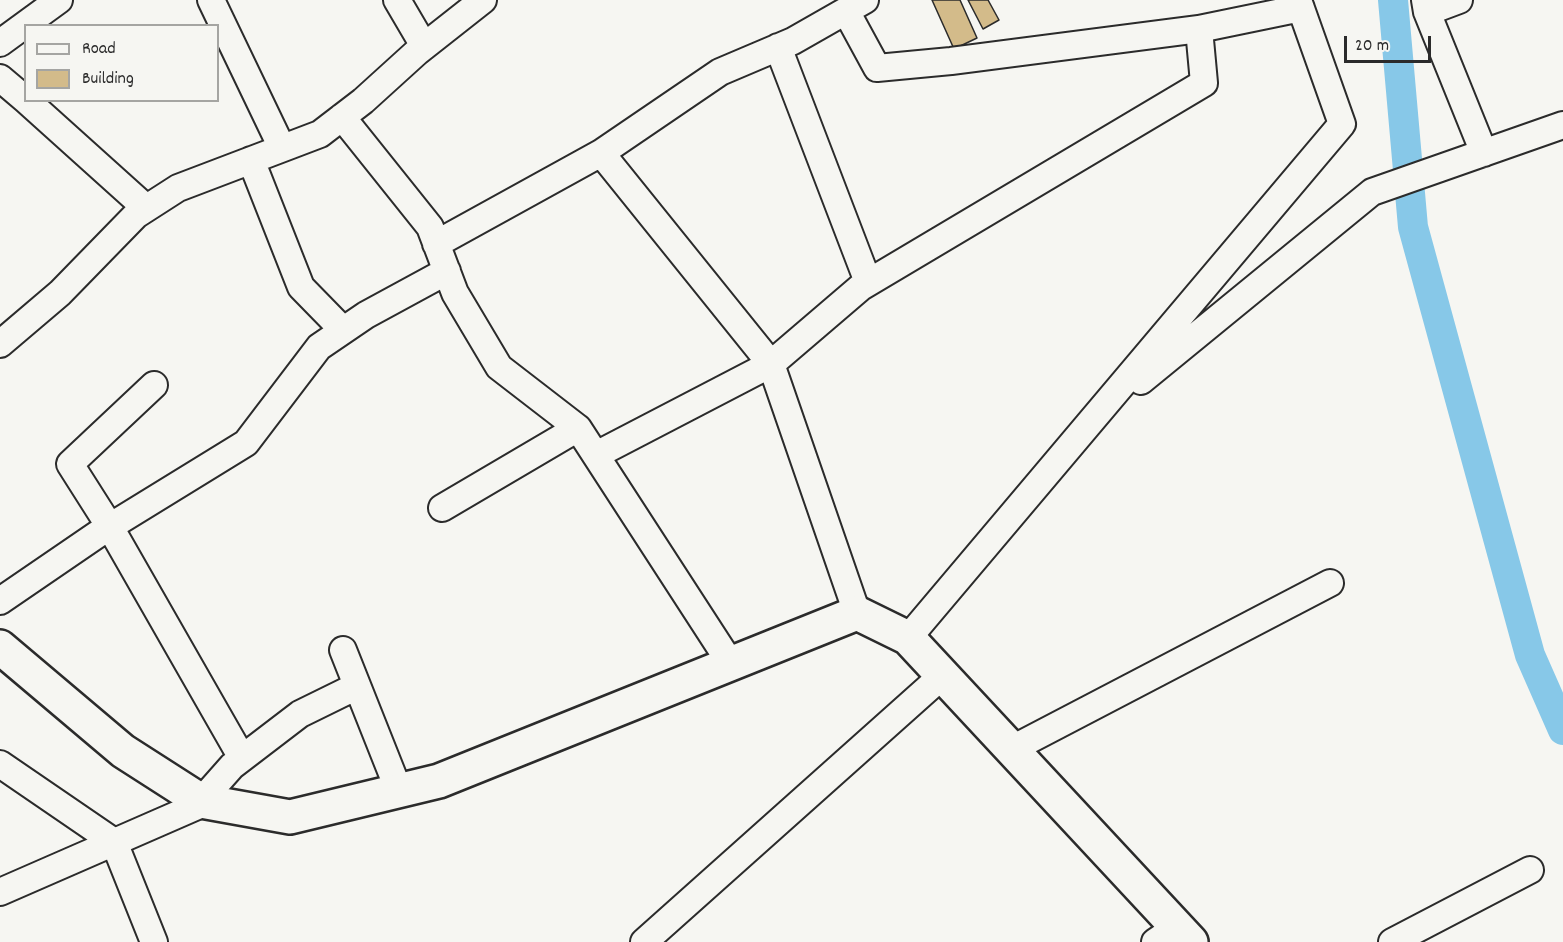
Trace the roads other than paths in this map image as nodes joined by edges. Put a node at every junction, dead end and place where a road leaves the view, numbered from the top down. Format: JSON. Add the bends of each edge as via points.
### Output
{"nodes":[{"id":1,"x":59,"y":0,"type":"edge"},
{"id":2,"x":211,"y":0,"type":"edge"},
{"id":3,"x":397,"y":0,"type":"edge"},
{"id":4,"x":483,"y":0,"type":"edge"},
{"id":5,"x":1459,"y":0,"type":"edge"},
{"id":6,"x":1299,"y":4,"type":"edge"},
{"id":7,"x":856,"y":6,"type":"edge"},
{"id":8,"x":1426,"y":6,"type":"edge"},
{"id":9,"x":26,"y":24,"type":"edge"},
{"id":10,"x":24,"y":26,"type":"edge"},
{"id":11,"x":1199,"y":29,"type":"junction"},
{"id":12,"x":0,"y":43,"type":"edge"},
{"id":13,"x":423,"y":46,"type":"junction"},
{"id":14,"x":778,"y":47,"type":"junction"},
{"id":15,"x":0,"y":78,"type":"edge"},
{"id":16,"x":24,"y":98,"type":"edge"},
{"id":17,"x":28,"y":102,"type":"edge"},
{"id":18,"x":342,"y":117,"type":"junction"},
{"id":19,"x":1563,"y":125,"type":"edge"},
{"id":20,"x":282,"y":148,"type":"junction"},
{"id":21,"x":601,"y":153,"type":"junction"},
{"id":22,"x":1477,"y":156,"type":"junction"},
{"id":23,"x":251,"y":160,"type":"junction"},
{"id":24,"x":146,"y":208,"type":"junction"},
{"id":25,"x":436,"y":244,"type":"junction"},
{"id":26,"x":447,"y":271,"type":"junction"},
{"id":27,"x":868,"y":282,"type":"junction"},
{"id":28,"x":343,"y":330,"type":"junction"},
{"id":29,"x":0,"y":344,"type":"edge"},
{"id":30,"x":771,"y":364,"type":"junction"},
{"id":31,"x":154,"y":385,"type":"dead end"},
{"id":32,"x":1091,"y":421,"type":"junction"},
{"id":33,"x":578,"y":428,"type":"junction"},
{"id":34,"x":596,"y":455,"type":"junction"},
{"id":35,"x":442,"y":508,"type":"dead end"},
{"id":36,"x":110,"y":527,"type":"junction"},
{"id":37,"x":1330,"y":583,"type":"dead end"},
{"id":38,"x":0,"y":601,"type":"edge"},
{"id":39,"x":857,"y":613,"type":"junction"},
{"id":40,"x":908,"y":638,"type":"junction"},
{"id":41,"x":0,"y":647,"type":"edge"},
{"id":42,"x":343,"y":650,"type":"dead end"},
{"id":43,"x":731,"y":664,"type":"junction"},
{"id":44,"x":943,"y":675,"type":"junction"},
{"id":45,"x":357,"y":686,"type":"junction"},
{"id":46,"x":1012,"y":749,"type":"junction"},
{"id":47,"x":242,"y":759,"type":"junction"},
{"id":48,"x":0,"y":764,"type":"edge"},
{"id":49,"x":399,"y":791,"type":"junction"},
{"id":50,"x":202,"y":802,"type":"junction"},
{"id":51,"x":114,"y":842,"type":"junction"},
{"id":52,"x":1530,"y":870,"type":"dead end"},
{"id":53,"x":0,"y":892,"type":"edge"},
{"id":54,"x":1174,"y":937,"type":"edge"},
{"id":55,"x":154,"y":942,"type":"edge"},
{"id":56,"x":644,"y":942,"type":"edge"},
{"id":57,"x":1392,"y":942,"type":"edge"}],
"edges":[{"from":1,"to":9,"type":"street"},
{"from":2,"to":20,"type":"street"},
{"from":3,"to":13,"type":"street"},
{"from":4,"to":13,"type":"street"},
{"from":5,"to":8,"type":"street"},
{"from":6,"to":11,"type":"street"},
{"from":6,"to":32,"type":"street","via":[[1342,124]]},
{"from":7,"to":11,"type":"street","via":[[877,68]]},
{"from":7,"to":14,"type":"street"},
{"from":8,"to":22,"type":"street"},
{"from":10,"to":12,"type":"street"},
{"from":11,"to":27,"type":"street","via":[[1204,83]]},
{"from":13,"to":18,"type":"street"},
{"from":14,"to":21,"type":"street","via":[[720,72]]},
{"from":14,"to":27,"type":"street"},
{"from":15,"to":16,"type":"street"},
{"from":17,"to":24,"type":"street"},
{"from":18,"to":20,"type":"street","via":[[320,134]]},
{"from":18,"to":25,"type":"street","via":[[430,227]]},
{"from":19,"to":22,"type":"street"},
{"from":20,"to":23,"type":"street"},
{"from":21,"to":25,"type":"street"},
{"from":21,"to":30,"type":"street"},
{"from":22,"to":32,"type":"street","via":[[1372,192]]},
{"from":23,"to":24,"type":"street","via":[[178,188]]},
{"from":23,"to":28,"type":"street","via":[[300,287]]},
{"from":24,"to":29,"type":"street","via":[[60,293]]},
{"from":25,"to":26,"type":"street"},
{"from":26,"to":28,"type":"street"},
{"from":26,"to":33,"type":"street","via":[[455,293],[500,367]]},
{"from":27,"to":30,"type":"street"},
{"from":28,"to":36,"type":"street","via":[[319,347],[246,442]]},
{"from":30,"to":34,"type":"street"},
{"from":30,"to":39,"type":"street"},
{"from":31,"to":36,"type":"street","via":[[70,464]]},
{"from":32,"to":40,"type":"street"},
{"from":33,"to":34,"type":"street"},
{"from":33,"to":35,"type":"street"},
{"from":34,"to":43,"type":"street"},
{"from":36,"to":38,"type":"street"},
{"from":36,"to":47,"type":"street"},
{"from":37,"to":46,"type":"street"},
{"from":39,"to":40,"type":"main road"},
{"from":39,"to":43,"type":"main road"},
{"from":40,"to":44,"type":"main road"},
{"from":41,"to":50,"type":"main road","via":[[123,751]]},
{"from":42,"to":45,"type":"street"},
{"from":43,"to":49,"type":"main road","via":[[440,781]]},
{"from":44,"to":46,"type":"main road"},
{"from":44,"to":56,"type":"street"},
{"from":45,"to":47,"type":"street","via":[[300,714]]},
{"from":45,"to":49,"type":"street"},
{"from":46,"to":54,"type":"main road"},
{"from":47,"to":50,"type":"street"},
{"from":48,"to":51,"type":"street"},
{"from":49,"to":50,"type":"main road","via":[[290,817]]},
{"from":50,"to":51,"type":"street"},
{"from":51,"to":53,"type":"street"},
{"from":51,"to":55,"type":"street"},
{"from":52,"to":57,"type":"street"}]}
